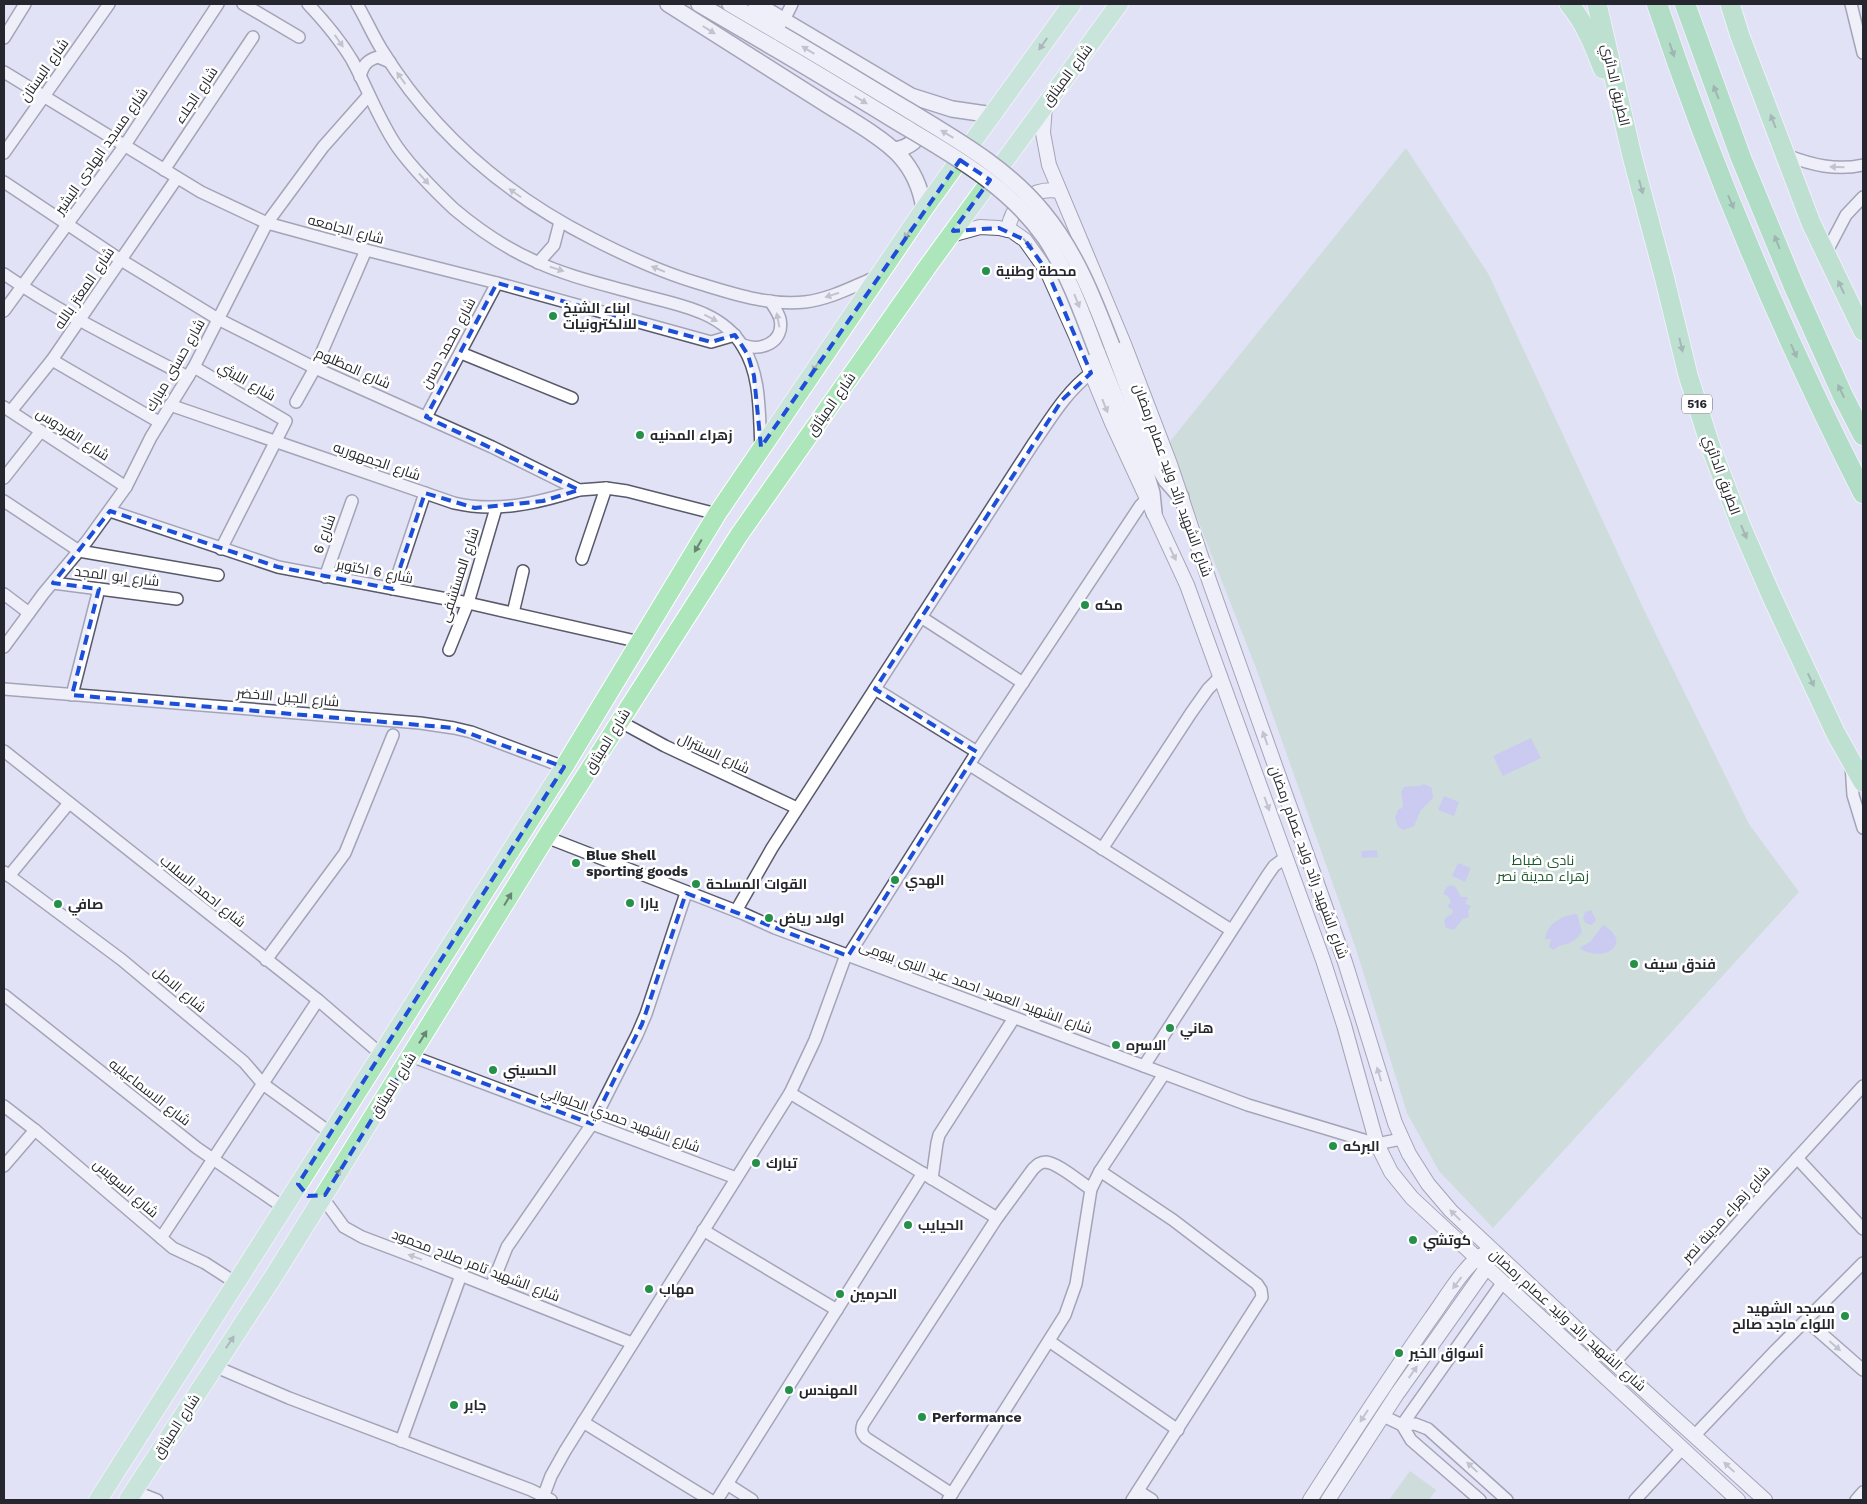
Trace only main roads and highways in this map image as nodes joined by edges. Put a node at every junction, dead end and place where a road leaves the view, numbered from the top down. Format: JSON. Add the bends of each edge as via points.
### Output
{"nodes":[{"id":1,"x":668,"y":4,"type":"edge"},
{"id":2,"x":699,"y":4,"type":"edge"},
{"id":3,"x":730,"y":4,"type":"edge"},
{"id":4,"x":756,"y":4,"type":"edge"},
{"id":5,"x":1072,"y":4,"type":"edge"},
{"id":6,"x":1119,"y":4,"type":"edge"},
{"id":7,"x":1569,"y":4,"type":"edge"},
{"id":8,"x":1597,"y":4,"type":"edge"},
{"id":9,"x":1657,"y":4,"type":"edge"},
{"id":10,"x":1685,"y":4,"type":"edge"},
{"id":11,"x":1730,"y":4,"type":"edge"},
{"id":12,"x":780,"y":34,"type":"junction"},
{"id":13,"x":924,"y":102,"type":"junction"},
{"id":14,"x":993,"y":115,"type":"junction"},
{"id":15,"x":894,"y":150,"type":"junction"},
{"id":16,"x":1632,"y":156,"type":"junction"},
{"id":17,"x":924,"y":209,"type":"junction"},
{"id":18,"x":1863,"y":331,"type":"edge"},
{"id":19,"x":1105,"y":349,"type":"junction"},
{"id":20,"x":1863,"y":435,"type":"edge"},
{"id":21,"x":1863,"y":493,"type":"edge"},
{"id":22,"x":1181,"y":497,"type":"road end"},
{"id":23,"x":1154,"y":513,"type":"road end"},
{"id":24,"x":1863,"y":782,"type":"edge"},
{"id":25,"x":298,"y":1184,"type":"junction"},
{"id":26,"x":324,"y":1197,"type":"junction"},
{"id":27,"x":273,"y":1224,"type":"junction"},
{"id":28,"x":298,"y":1237,"type":"junction"},
{"id":29,"x":131,"y":1496,"type":"edge"},
{"id":30,"x":98,"y":1500,"type":"edge"}],
"edges":[{"from":1,"to":15,"type":"main road","one_way":true},
{"from":2,"to":12,"type":"main road"},
{"from":3,"to":12,"type":"main road"},
{"from":4,"to":12,"type":"main road"},
{"from":5,"to":14,"type":"main road","name":"شارع الميثاق","one_way":true},
{"from":26,"to":6,"type":"main road","name":"شارع الميثاق","one_way":true,"via":[[546,837],[744,527]]},
{"from":7,"to":16,"type":"highway","number":"516","via":[[1580,18],[1596,52]]},
{"from":8,"to":16,"type":"highway","name":"الطريق الدائري","number":"516"},
{"from":9,"to":21,"type":"highway","one_way":true,"via":[[1721,178],[1792,346]]},
{"from":20,"to":10,"type":"highway","one_way":true,"via":[[1795,290]]},
{"from":18,"to":11,"type":"highway","one_way":true,"via":[[1808,215]]},
{"from":13,"to":12,"type":"main road","one_way":true},
{"from":12,"to":19,"type":"main road","bridge":true,"via":[[1004,192],[1032,222],[1055,256]]},
{"from":13,"to":14,"type":"main road","via":[[952,110]]},
{"from":13,"to":15,"type":"main road","via":[[926,120],[922,132],[907,146]]},
{"from":14,"to":17,"type":"main road","name":"شارع الميثاق"},
{"from":15,"to":17,"type":"main road","via":[[914,176]]},
{"from":16,"to":24,"type":"highway","name":"الطريق الدائري","number":"516","one_way":true,"via":[[1688,375],[1711,448],[1771,595],[1836,734]]},
{"from":17,"to":25,"type":"main road","name":"شارع الميثاق","one_way":true,"via":[[717,514],[564,767]]},
{"from":19,"to":22,"type":"main road","via":[[1155,460]]},
{"from":19,"to":23,"type":"main road","via":[[1152,493]]},
{"from":25,"to":26,"type":"main road","via":[[308,1196]]},
{"from":25,"to":27,"type":"main road","name":"شارع الميثاق"},
{"from":26,"to":28,"type":"main road","name":"شارع الميثاق"},
{"from":27,"to":28,"type":"main road","via":[[281,1222],[288,1225]]},
{"from":27,"to":30,"type":"main road","name":"شارع الميثاق"},
{"from":29,"to":28,"type":"main road","name":"شارع الميثاق","one_way":true}]}
